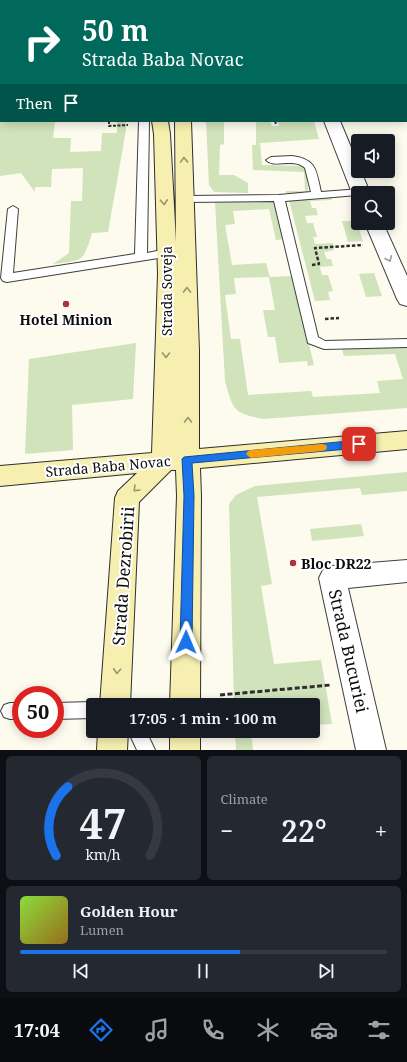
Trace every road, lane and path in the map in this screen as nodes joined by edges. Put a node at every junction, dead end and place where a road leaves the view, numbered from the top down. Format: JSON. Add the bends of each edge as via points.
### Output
{"nodes":[{"id":1,"x":109,"y":122,"type":"edge"},
{"id":2,"x":144,"y":122,"type":"edge"},
{"id":3,"x":160,"y":122,"type":"edge"},
{"id":4,"x":183,"y":122,"type":"edge"},
{"id":5,"x":332,"y":122,"type":"edge"},
{"id":6,"x":130,"y":125,"type":"dead end"},
{"id":7,"x":271,"y":160,"type":"dead end"},
{"id":8,"x":358,"y":186,"type":"edge"},
{"id":9,"x":351,"y":193,"type":"edge"},
{"id":10,"x":317,"y":195,"type":"junction"},
{"id":11,"x":280,"y":198,"type":"junction"},
{"id":12,"x":186,"y":199,"type":"junction"},
{"id":13,"x":13,"y":209,"type":"dead end"},
{"id":14,"x":377,"y":230,"type":"edge"},
{"id":15,"x":383,"y":244,"type":"junction"},
{"id":16,"x":167,"y":253,"type":"junction"},
{"id":17,"x":141,"y":257,"type":"junction"},
{"id":18,"x":296,"y":273,"type":"junction"},
{"id":19,"x":407,"y":299,"type":"edge"},
{"id":20,"x":407,"y":343,"type":"edge"},
{"id":21,"x":407,"y":440,"type":"edge"},
{"id":22,"x":175,"y":460,"type":"junction"},
{"id":23,"x":0,"y":476,"type":"edge"},
{"id":24,"x":407,"y":571,"type":"edge"},
{"id":25,"x":356,"y":683,"type":"junction"},
{"id":26,"x":220,"y":695,"type":"dead end"},
{"id":27,"x":114,"y":698,"type":"edge"},
{"id":28,"x":185,"y":698,"type":"edge"},
{"id":29,"x":64,"y":710,"type":"edge"},
{"id":30,"x":86,"y":710,"type":"edge"},
{"id":31,"x":113,"y":738,"type":"edge"},
{"id":32,"x":140,"y":738,"type":"edge"},
{"id":33,"x":185,"y":738,"type":"edge"},
{"id":34,"x":112,"y":750,"type":"edge"},
{"id":35,"x":146,"y":750,"type":"edge"},
{"id":36,"x":184,"y":750,"type":"edge"},
{"id":37,"x":371,"y":750,"type":"edge"}],
"edges":[{"from":1,"to":6,"type":"path","via":[[109,126]]},
{"from":2,"to":17,"type":"lane"},
{"from":3,"to":16,"type":"main road","name":"Strada Soveja","one_way":true},
{"from":12,"to":4,"type":"main road","name":"Strada Soveja","one_way":true},
{"from":5,"to":8,"type":"street"},
{"from":7,"to":10,"type":"lane","via":[[301,160],[307,163]]},
{"from":9,"to":10,"type":"lane"},
{"from":10,"to":11,"type":"lane"},
{"from":11,"to":12,"type":"lane"},
{"from":11,"to":18,"type":"lane"},
{"from":22,"to":12,"type":"main road","name":"Strada Soveja","one_way":true,"via":[[188,351]]},
{"from":13,"to":17,"type":"lane","via":[[7,278]]},
{"from":14,"to":15,"type":"street"},
{"from":15,"to":18,"type":"path","via":[[315,248],[320,264],[312,264],[314,271]]},
{"from":15,"to":19,"type":"street","one_way":true},
{"from":16,"to":17,"type":"lane"},
{"from":16,"to":22,"type":"main road","name":"Strada Soveja","one_way":true},
{"from":18,"to":20,"type":"lane","via":[[312,340],[324,345]]},
{"from":21,"to":22,"type":"main road","name":"Strada Baba Novac"},
{"from":22,"to":23,"type":"main road","name":"Strada Baba Novac"},
{"from":22,"to":27,"type":"main road","name":"Strada Dezrobirii","one_way":true,"via":[[127,498]]},
{"from":22,"to":28,"type":"main road","via":[[189,496]]},
{"from":24,"to":25,"type":"street","name":"Strada Bucuriei","via":[[332,578]]},
{"from":25,"to":26,"type":"path"},
{"from":25,"to":37,"type":"street","name":"Strada Bucuriei"},
{"from":29,"to":30,"type":"lane"},
{"from":31,"to":34,"type":"main road"},
{"from":32,"to":35,"type":"lane"},
{"from":33,"to":36,"type":"main road"}]}
